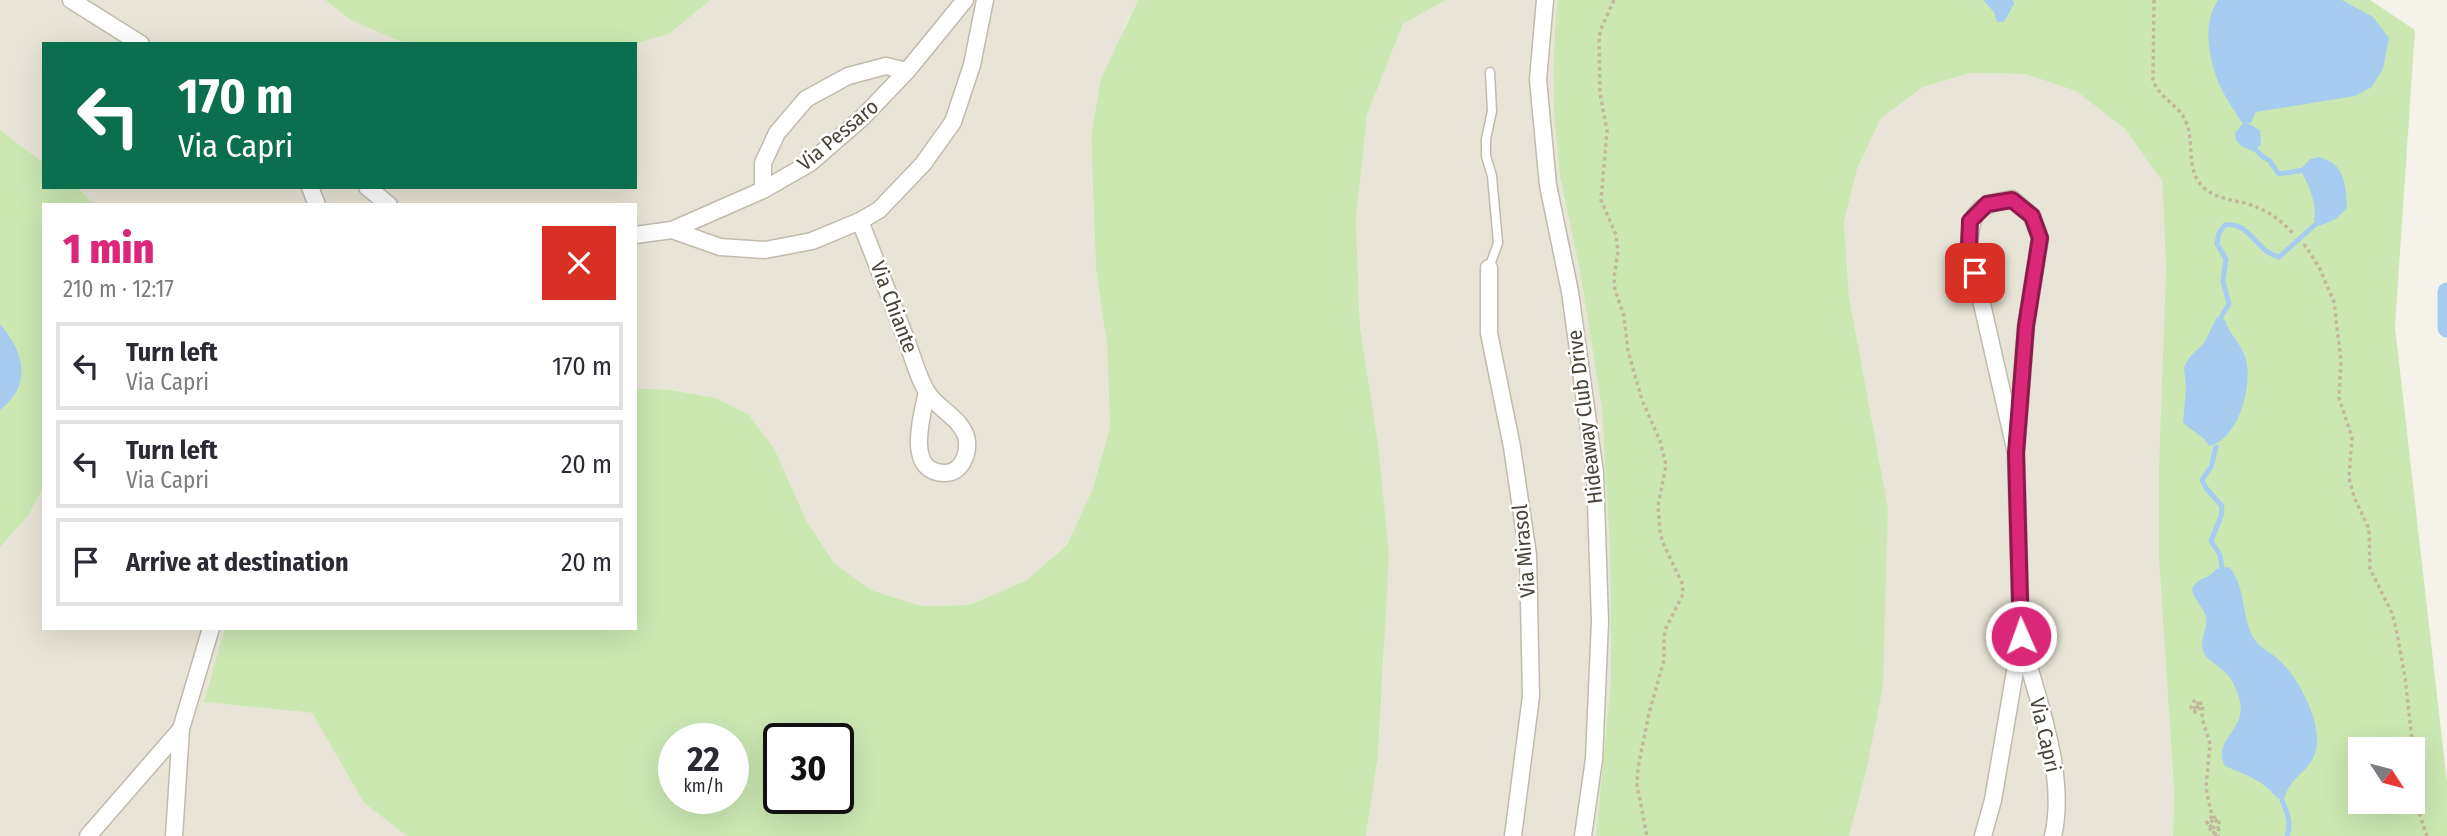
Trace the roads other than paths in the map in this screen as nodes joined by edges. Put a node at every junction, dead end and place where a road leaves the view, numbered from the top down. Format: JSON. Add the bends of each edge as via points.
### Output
{"nodes":[{"id":1,"x":71,"y":0,"type":"edge"},
{"id":2,"x":965,"y":0,"type":"edge"},
{"id":3,"x":985,"y":0,"type":"edge"},
{"id":4,"x":1545,"y":0,"type":"edge"},
{"id":5,"x":138,"y":42,"type":"edge"},
{"id":6,"x":907,"y":71,"type":"junction"},
{"id":7,"x":1490,"y":72,"type":"dead end"},
{"id":8,"x":369,"y":189,"type":"edge"},
{"id":9,"x":763,"y":190,"type":"junction"},
{"id":10,"x":387,"y":203,"type":"edge"},
{"id":11,"x":860,"y":221,"type":"junction"},
{"id":12,"x":672,"y":230,"type":"junction"},
{"id":13,"x":637,"y":235,"type":"edge"},
{"id":14,"x":1489,"y":268,"type":"joint"},
{"id":15,"x":927,"y":393,"type":"junction"},
{"id":16,"x":2016,"y":453,"type":"junction"},
{"id":17,"x":210,"y":630,"type":"edge"},
{"id":18,"x":2021,"y":636,"type":"junction"},
{"id":19,"x":181,"y":729,"type":"junction"},
{"id":20,"x":88,"y":836,"type":"edge"},
{"id":21,"x":174,"y":836,"type":"edge"},
{"id":22,"x":1513,"y":836,"type":"edge"},
{"id":23,"x":1583,"y":836,"type":"edge"},
{"id":24,"x":1983,"y":836,"type":"edge"},
{"id":25,"x":2053,"y":836,"type":"edge"}],
"edges":[{"from":1,"to":5,"type":"street"},
{"from":2,"to":6,"type":"street","name":"Via Pessaro"},
{"from":3,"to":11,"type":"street","name":"Via Pessaro","via":[[972,65],[953,122],[923,164],[879,210]]},
{"from":4,"to":23,"type":"street","name":"Hideaway Club Drive","via":[[1538,80],[1548,184],[1570,292],[1595,473],[1600,621],[1594,760]]},
{"from":6,"to":9,"type":"street","name":"Via Pessaro","via":[[810,163]]},
{"from":6,"to":9,"type":"street","name":"Via Pessaro","via":[[886,66],[848,76],[806,99],[777,133],[763,163]]},
{"from":7,"to":14,"type":"lane","via":[[1492,111],[1486,156],[1498,243]]},
{"from":8,"to":10,"type":"street"},
{"from":9,"to":12,"type":"street","name":"Via Pessaro"},
{"from":11,"to":12,"type":"street","name":"Via Pessaro","via":[[812,241],[765,250],[720,247]]},
{"from":11,"to":15,"type":"street","name":"Via Chiante"},
{"from":12,"to":13,"type":"street","name":"Via Pessaro"},
{"from":14,"to":22,"type":"street","name":"Via Mirasol","via":[[1489,333],[1528,555],[1531,696]]},
{"from":15,"to":15,"type":"street","name":"Via Chiante","via":[[918,449],[932,469],[955,471],[962,465],[967,441],[956,421]]},
{"from":16,"to":16,"type":"street","name":"Via Capri","via":[[2026,326],[2040,238],[2032,216],[2012,200],[1987,204],[1970,221],[1969,247]]},
{"from":16,"to":18,"type":"street","name":"Via Capri"},
{"from":17,"to":19,"type":"street"},
{"from":18,"to":24,"type":"street","name":"Via Capri"},
{"from":18,"to":25,"type":"street","name":"Via Capri","via":[[2056,768]]},
{"from":19,"to":20,"type":"street"},
{"from":19,"to":21,"type":"street"}]}
